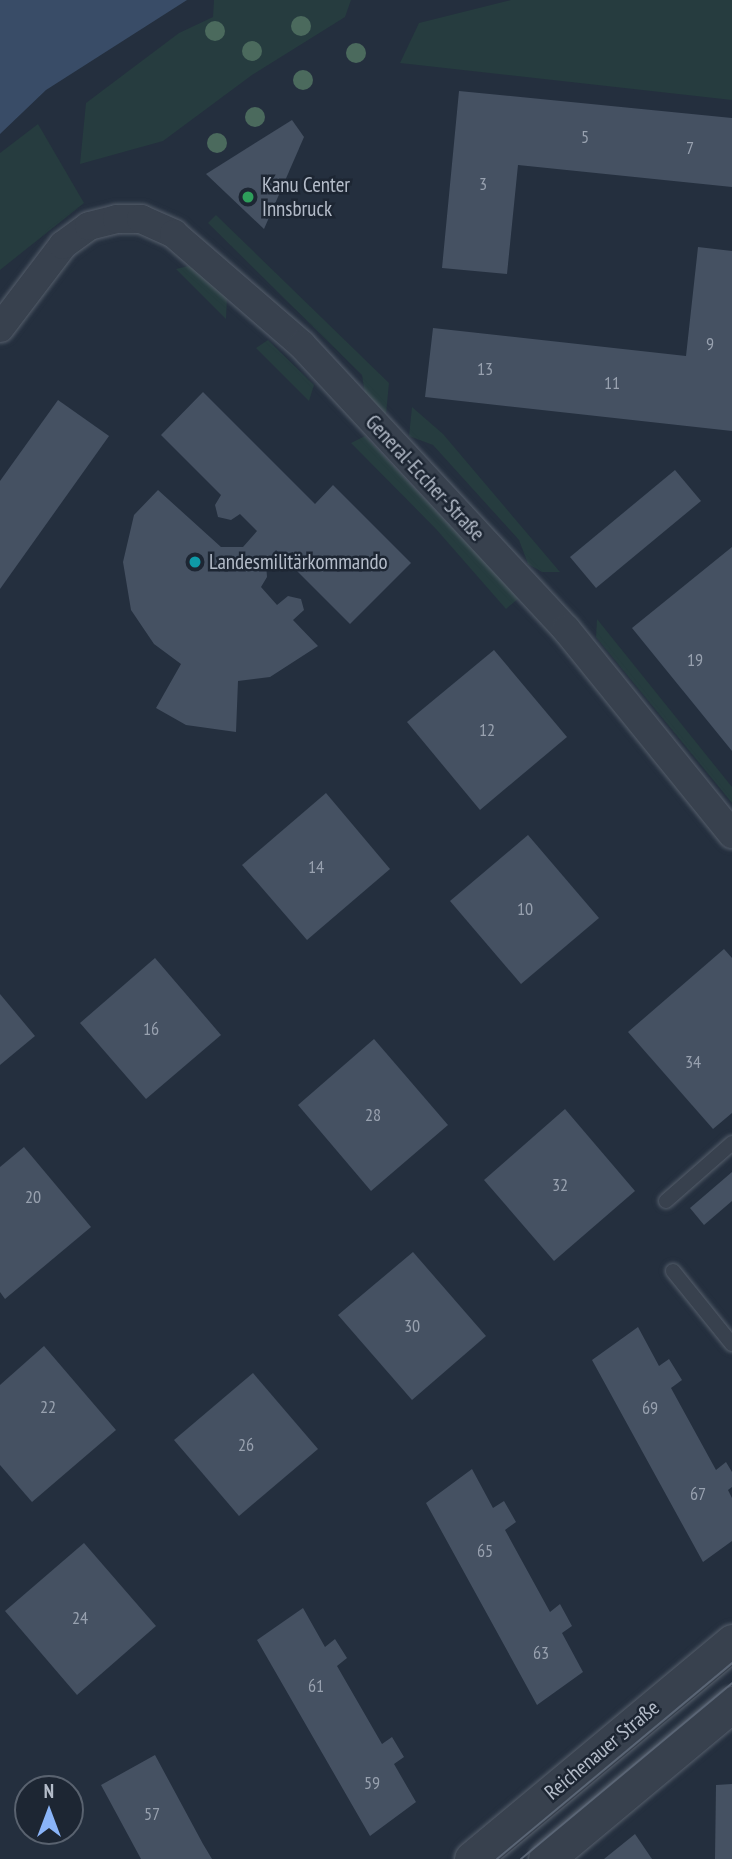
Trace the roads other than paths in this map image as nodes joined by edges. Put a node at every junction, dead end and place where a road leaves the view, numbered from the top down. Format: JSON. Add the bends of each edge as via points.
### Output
{"nodes":[{"id":1,"x":0,"y":328,"type":"edge"},
{"id":2,"x":732,"y":834,"type":"edge"},
{"id":3,"x":732,"y":1143,"type":"edge"},
{"id":4,"x":666,"y":1201,"type":"dead end"},
{"id":5,"x":674,"y":1271,"type":"dead end"},
{"id":6,"x":732,"y":1344,"type":"edge"},
{"id":7,"x":732,"y":1642,"type":"edge"},
{"id":8,"x":732,"y":1704,"type":"edge"},
{"id":9,"x":472,"y":1859,"type":"edge"},
{"id":10,"x":546,"y":1859,"type":"edge"}],
"edges":[{"from":1,"to":2,"type":"street","name":"General-Eccher-Straße","via":[[63,244],[89,226],[141,219],[174,234],[302,345],[566,629]]},
{"from":3,"to":4,"type":"lane"},
{"from":5,"to":6,"type":"lane"},
{"from":7,"to":9,"type":"street","name":"Reichenauer Straße"},
{"from":8,"to":10,"type":"street"}]}
